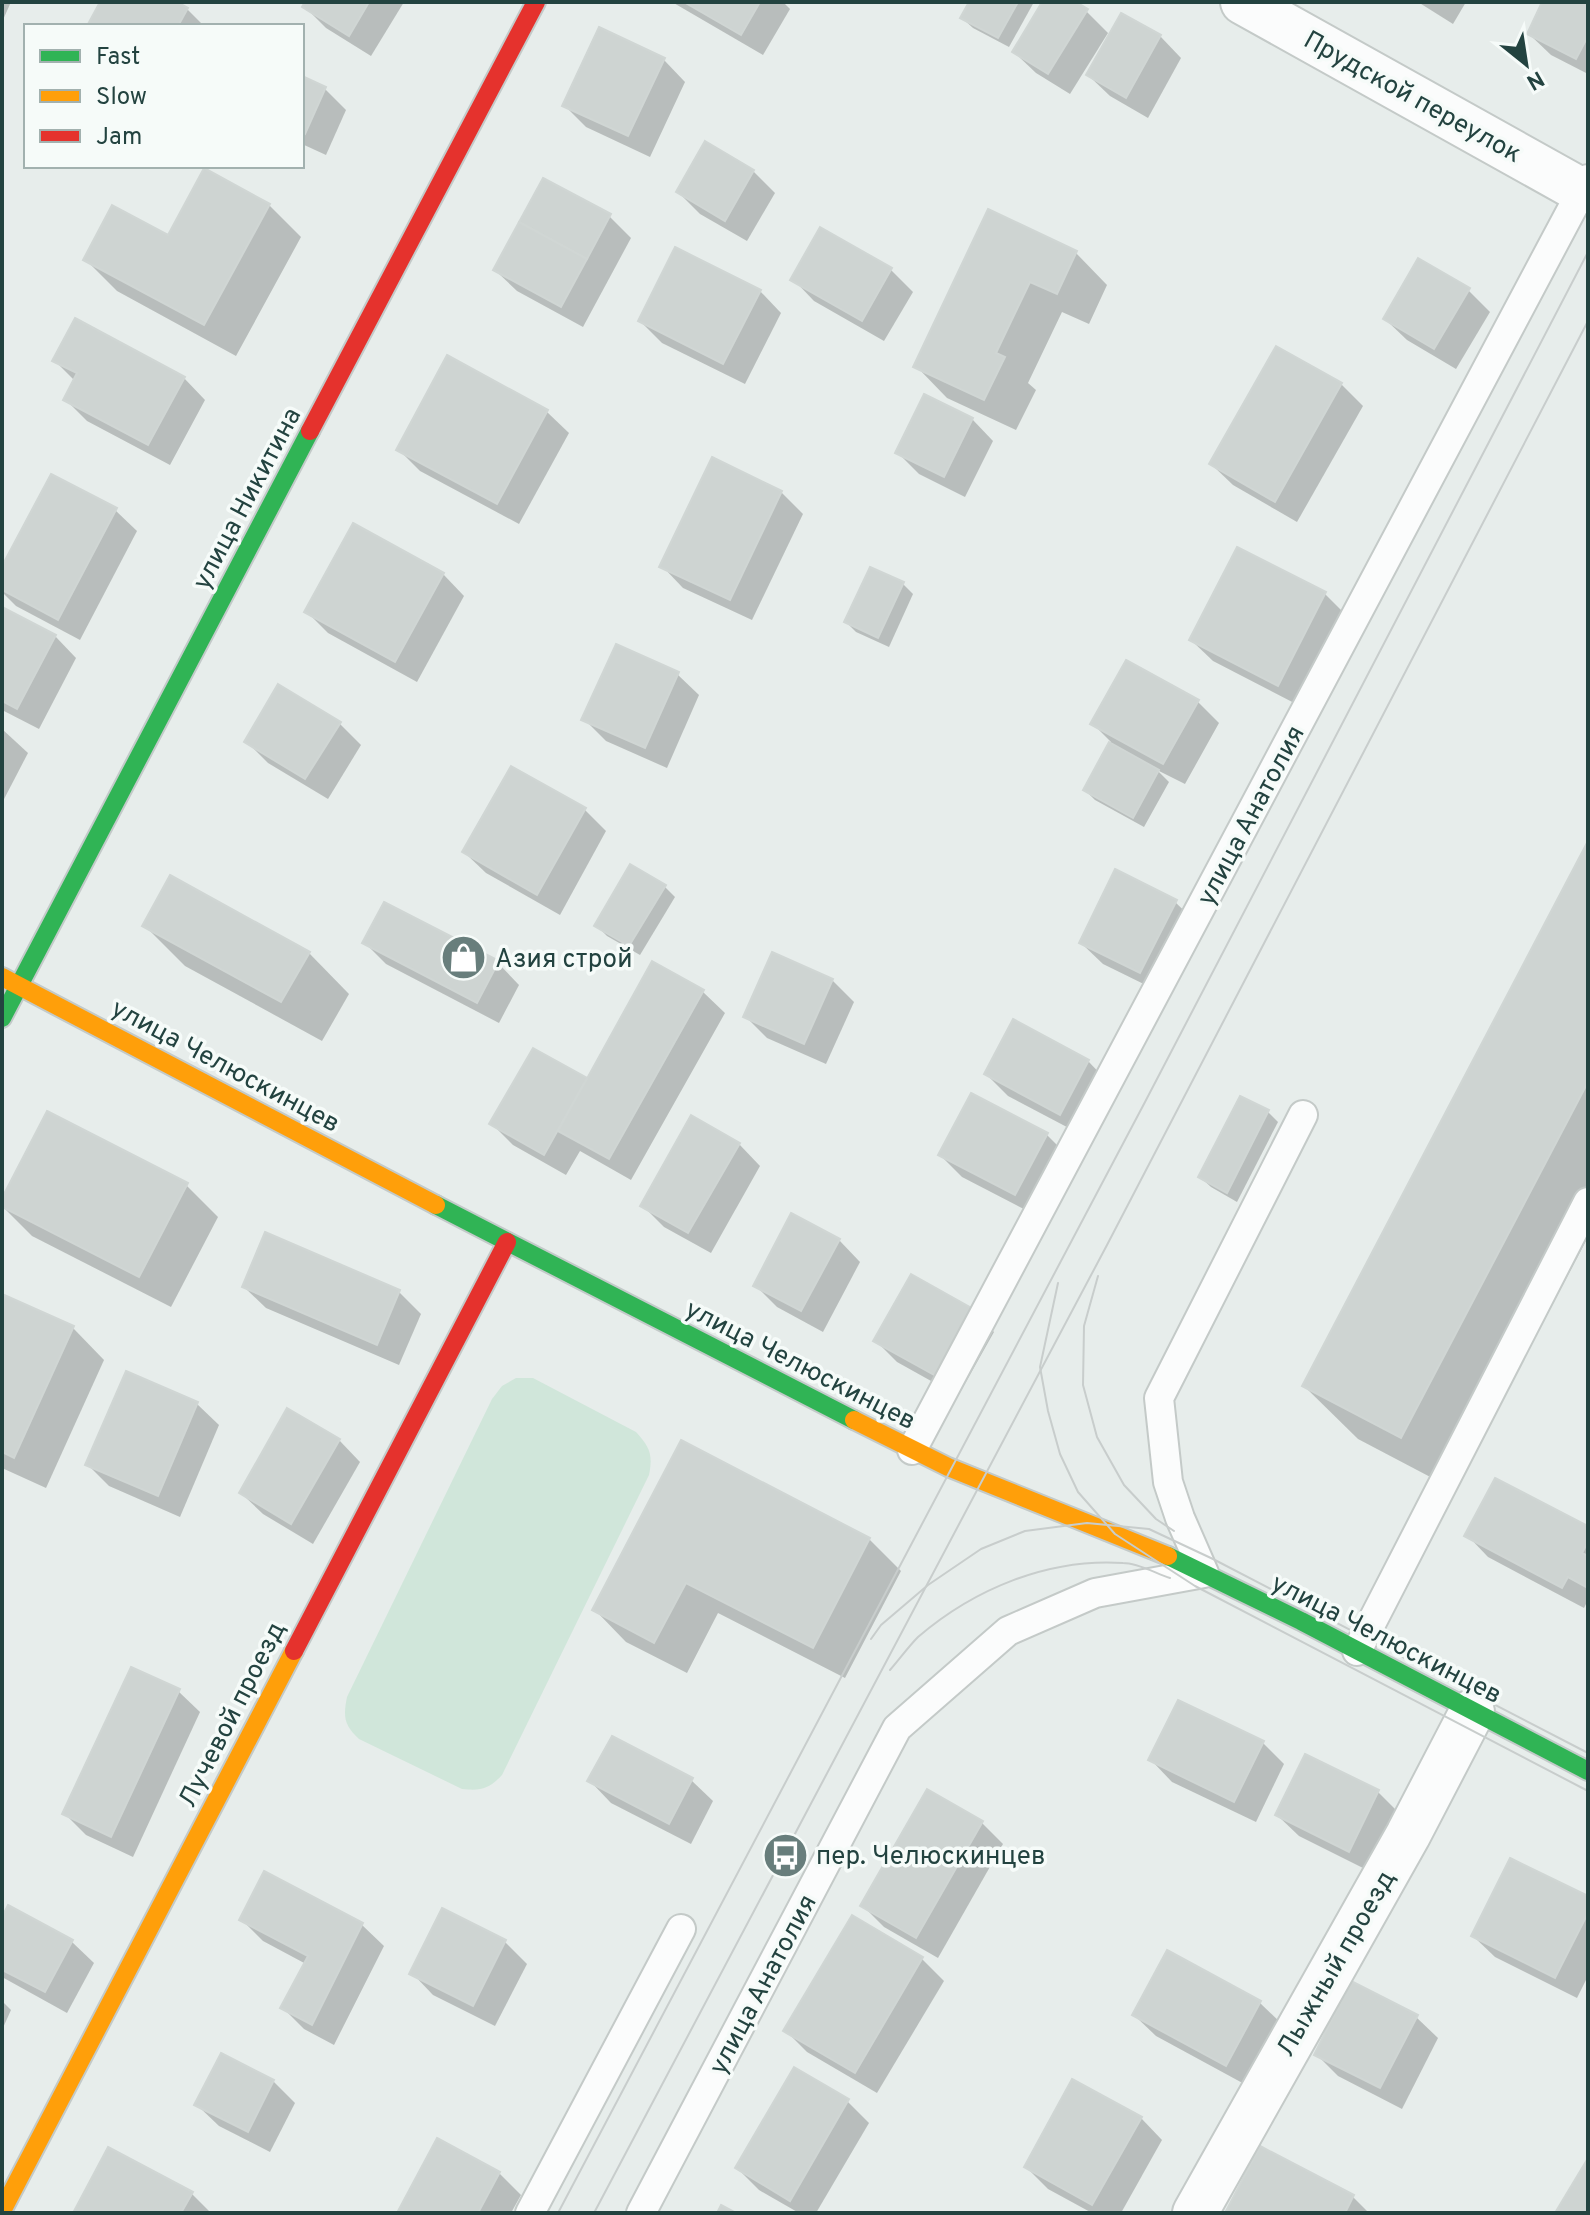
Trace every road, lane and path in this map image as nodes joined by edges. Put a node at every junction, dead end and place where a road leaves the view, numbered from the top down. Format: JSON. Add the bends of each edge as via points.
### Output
{"nodes":[{"id":1,"x":536,"y":2,"type":"edge"},
{"id":2,"x":1243,"y":2,"type":"edge"},
{"id":3,"x":1585,"y":185,"type":"edge"},
{"id":4,"x":10,"y":982,"type":"edge"},
{"id":5,"x":2,"y":1018,"type":"edge"},
{"id":6,"x":1303,"y":1115,"type":"dead end"},
{"id":7,"x":1588,"y":1202,"type":"edge"},
{"id":8,"x":507,"y":1242,"type":"junction"},
{"id":9,"x":912,"y":1450,"type":"junction"},
{"id":10,"x":1204,"y":1573,"type":"junction"},
{"id":11,"x":1357,"y":1651,"type":"junction"},
{"id":12,"x":1472,"y":1712,"type":"junction"},
{"id":13,"x":1588,"y":1771,"type":"edge"},
{"id":14,"x":681,"y":1929,"type":"dead end"},
{"id":15,"x":2,"y":2211,"type":"edge"},
{"id":16,"x":530,"y":2213,"type":"edge"},
{"id":17,"x":641,"y":2213,"type":"edge"},
{"id":18,"x":1195,"y":2213,"type":"edge"}],
"edges":[{"from":1,"to":4,"type":"street","name":"улица Никитина"},
{"from":2,"to":3,"type":"street","name":"Прудской переулок"},
{"from":3,"to":9,"type":"lane","name":"улица Анатолия"},
{"from":4,"to":5,"type":"street","name":"улица Никитина"},
{"from":4,"to":8,"type":"street","name":"улица Челюскинцев"},
{"from":6,"to":10,"type":"lane","via":[[1159,1398],[1168,1482]]},
{"from":7,"to":11,"type":"lane"},
{"from":8,"to":9,"type":"street","name":"улица Челюскинцев"},
{"from":8,"to":15,"type":"street","name":"Лучевой проезд"},
{"from":9,"to":10,"type":"street","name":"улица Челюскинцев"},
{"from":10,"to":11,"type":"street","name":"улица Челюскинцев"},
{"from":10,"to":17,"type":"lane","name":"улица Анатолия","via":[[1095,1593],[1008,1631],[897,1728]]},
{"from":11,"to":12,"type":"street","name":"улица Челюскинцев"},
{"from":12,"to":13,"type":"street","name":"улица Челюскинцев"},
{"from":12,"to":18,"type":"street","name":"Лыжный проезд"},
{"from":14,"to":16,"type":"lane"}]}
